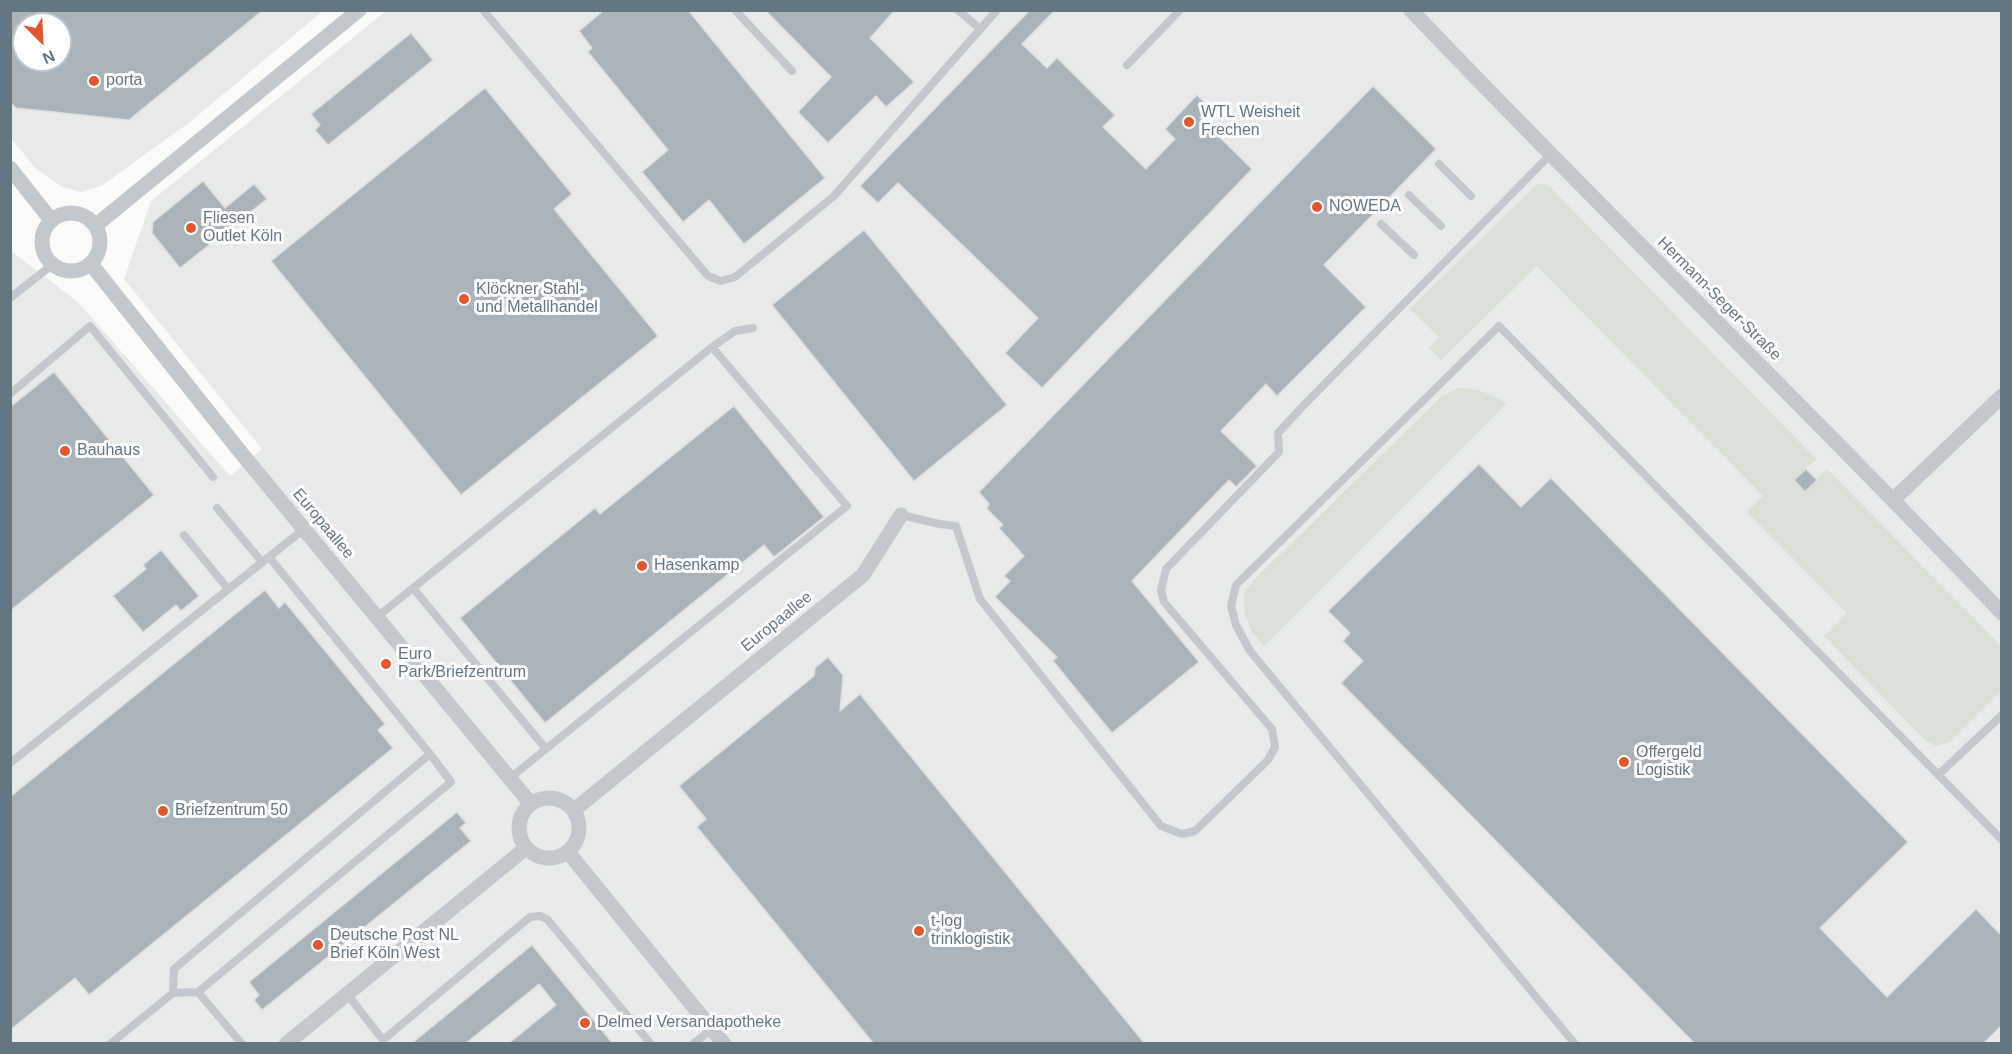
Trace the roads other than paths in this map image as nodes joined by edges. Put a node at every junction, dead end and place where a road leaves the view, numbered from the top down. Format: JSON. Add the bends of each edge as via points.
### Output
{"nodes":[{"id":1,"x":359,"y":10,"type":"edge"},
{"id":2,"x":483,"y":10,"type":"edge"},
{"id":3,"x":735,"y":10,"type":"edge"},
{"id":4,"x":958,"y":10,"type":"edge"},
{"id":5,"x":997,"y":10,"type":"edge"},
{"id":6,"x":1180,"y":10,"type":"edge"},
{"id":7,"x":1411,"y":10,"type":"edge"},
{"id":8,"x":980,"y":29,"type":"junction"},
{"id":9,"x":1127,"y":65,"type":"dead end"},
{"id":10,"x":792,"y":71,"type":"dead end"},
{"id":11,"x":1550,"y":155,"type":"junction"},
{"id":12,"x":1439,"y":164,"type":"dead end"},
{"id":13,"x":10,"y":168,"type":"edge"},
{"id":14,"x":1409,"y":195,"type":"dead end"},
{"id":15,"x":1471,"y":196,"type":"dead end"},
{"id":16,"x":51,"y":220,"type":"junction"},
{"id":17,"x":1382,"y":224,"type":"dead end"},
{"id":18,"x":95,"y":226,"type":"junction"},
{"id":19,"x":1441,"y":226,"type":"dead end"},
{"id":20,"x":1414,"y":255,"type":"dead end"},
{"id":21,"x":91,"y":264,"type":"junction"},
{"id":22,"x":52,"y":265,"type":"junction"},
{"id":23,"x":10,"y":298,"type":"edge"},
{"id":24,"x":753,"y":328,"type":"dead end"},
{"id":25,"x":712,"y":347,"type":"junction"},
{"id":26,"x":10,"y":394,"type":"edge"},
{"id":27,"x":2001,"y":396,"type":"edge"},
{"id":28,"x":213,"y":477,"type":"dead end"},
{"id":29,"x":1894,"y":499,"type":"junction"},
{"id":30,"x":217,"y":508,"type":"dead end"},
{"id":31,"x":901,"y":515,"type":"joint"},
{"id":32,"x":304,"y":529,"type":"junction"},
{"id":33,"x":184,"y":535,"type":"dead end"},
{"id":34,"x":265,"y":559,"type":"junction"},
{"id":35,"x":413,"y":588,"type":"junction"},
{"id":36,"x":228,"y":589,"type":"junction"},
{"id":37,"x":2001,"y":613,"type":"edge"},
{"id":38,"x":377,"y":617,"type":"junction"},
{"id":39,"x":2001,"y":715,"type":"edge"},
{"id":40,"x":546,"y":749,"type":"junction"},
{"id":41,"x":430,"y":754,"type":"junction"},
{"id":42,"x":10,"y":763,"type":"edge"},
{"id":43,"x":1938,"y":775,"type":"junction"},
{"id":44,"x":510,"y":778,"type":"junction"},
{"id":45,"x":531,"y":804,"type":"junction"},
{"id":46,"x":574,"y":810,"type":"junction"},
{"id":47,"x":2001,"y":840,"type":"edge"},
{"id":48,"x":526,"y":848,"type":"junction"},
{"id":49,"x":568,"y":852,"type":"junction"},
{"id":50,"x":198,"y":992,"type":"junction"},
{"id":51,"x":173,"y":993,"type":"junction"},
{"id":52,"x":347,"y":994,"type":"junction"},
{"id":53,"x":712,"y":1029,"type":"junction"},
{"id":54,"x":384,"y":1042,"type":"edge"},
{"id":55,"x":110,"y":1044,"type":"edge"},
{"id":56,"x":242,"y":1044,"type":"edge"},
{"id":57,"x":286,"y":1044,"type":"edge"},
{"id":58,"x":651,"y":1044,"type":"edge"},
{"id":59,"x":693,"y":1044,"type":"edge"},
{"id":60,"x":724,"y":1044,"type":"edge"},
{"id":61,"x":1575,"y":1044,"type":"edge"}],
"edges":[{"from":1,"to":18,"type":"street"},
{"from":2,"to":8,"type":"lane","via":[[708,276],[721,281],[735,277],[834,196]]},
{"from":3,"to":10,"type":"lane"},
{"from":4,"to":8,"type":"lane"},
{"from":5,"to":8,"type":"lane"},
{"from":6,"to":9,"type":"lane"},
{"from":7,"to":11,"type":"street","name":"Hermann-Seger-Straße"},
{"from":11,"to":29,"type":"street","name":"Hermann-Seger-Straße"},
{"from":11,"to":31,"type":"lane","via":[[1278,432],[1279,452],[1166,569],[1161,590],[1164,602],[1272,729],[1275,747],[1268,760],[1195,831],[1182,834],[1161,826],[980,599],[956,526]]},
{"from":12,"to":15,"type":"lane"},
{"from":13,"to":16,"type":"street"},
{"from":14,"to":19,"type":"lane"},
{"from":16,"to":18,"type":"street","via":[[75,213]]},
{"from":16,"to":22,"type":"street","via":[[41,238],[45,257]]},
{"from":17,"to":20,"type":"lane"},
{"from":18,"to":21,"type":"street","via":[[100,246]]},
{"from":21,"to":22,"type":"street","via":[[71,272]]},
{"from":21,"to":32,"type":"street","name":"Europaallee"},
{"from":22,"to":23,"type":"lane"},
{"from":24,"to":25,"type":"lane","via":[[735,331]]},
{"from":25,"to":35,"type":"lane"},
{"from":25,"to":40,"type":"lane","via":[[847,506]]},
{"from":26,"to":28,"type":"lane","via":[[90,326]]},
{"from":27,"to":29,"type":"street"},
{"from":29,"to":37,"type":"street","name":"Hermann-Seger-Straße"},
{"from":30,"to":34,"type":"lane"},
{"from":31,"to":46,"type":"street","name":"Europaallee","via":[[863,575]]},
{"from":32,"to":34,"type":"lane"},
{"from":32,"to":38,"type":"street","name":"Europaallee"},
{"from":33,"to":36,"type":"lane"},
{"from":34,"to":36,"type":"lane"},
{"from":34,"to":41,"type":"lane"},
{"from":35,"to":38,"type":"lane"},
{"from":35,"to":40,"type":"lane"},
{"from":36,"to":42,"type":"lane"},
{"from":38,"to":44,"type":"street","name":"Europaallee"},
{"from":39,"to":43,"type":"lane"},
{"from":40,"to":44,"type":"lane"},
{"from":41,"to":50,"type":"lane","via":[[451,782]]},
{"from":41,"to":51,"type":"lane","via":[[174,969]]},
{"from":43,"to":47,"type":"lane"},
{"from":43,"to":61,"type":"lane","via":[[1499,326],[1236,585],[1231,606],[1250,651]]},
{"from":44,"to":45,"type":"street","name":"Europaallee"},
{"from":45,"to":46,"type":"street","via":[[551,798]]},
{"from":45,"to":48,"type":"street","via":[[519,826]]},
{"from":46,"to":49,"type":"street","via":[[579,833]]},
{"from":48,"to":49,"type":"street","via":[[547,858]]},
{"from":48,"to":52,"type":"street"},
{"from":49,"to":53,"type":"street"},
{"from":50,"to":51,"type":"lane"},
{"from":50,"to":56,"type":"lane"},
{"from":51,"to":55,"type":"lane"},
{"from":52,"to":54,"type":"lane"},
{"from":52,"to":57,"type":"street"},
{"from":53,"to":59,"type":"lane"},
{"from":53,"to":60,"type":"street"},
{"from":54,"to":58,"type":"lane","via":[[530,917],[540,916],[547,919]]}]}
